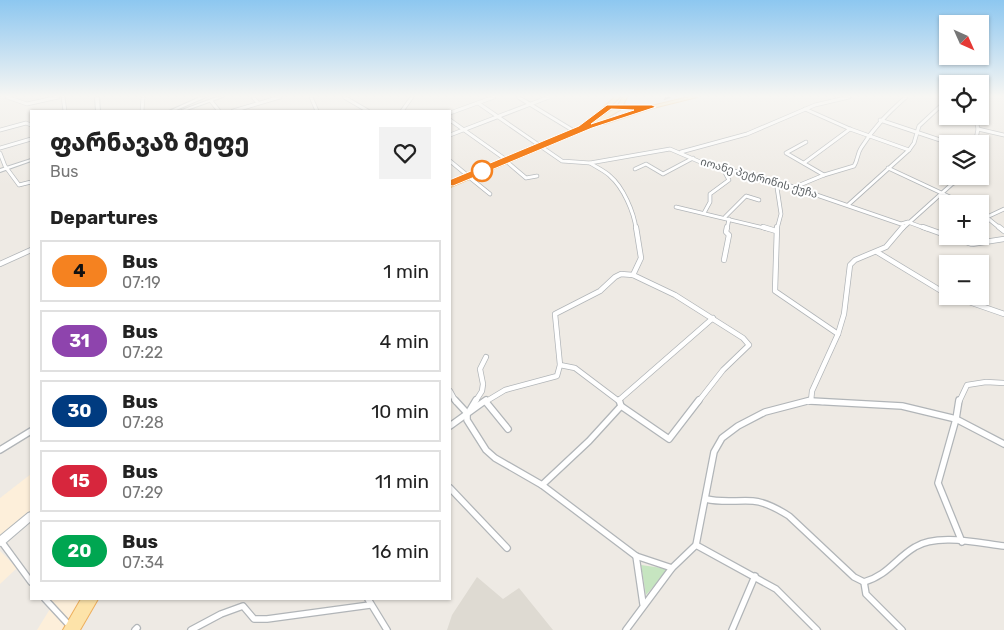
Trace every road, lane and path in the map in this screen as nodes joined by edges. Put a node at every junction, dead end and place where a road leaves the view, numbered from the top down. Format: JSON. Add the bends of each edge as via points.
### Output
{"nodes":[{"id":1,"x":13,"y":126,"type":"edge"},
{"id":2,"x":459,"y":126,"type":"edge"},
{"id":3,"x":473,"y":126,"type":"edge"},
{"id":4,"x":512,"y":126,"type":"edge"},
{"id":5,"x":566,"y":126,"type":"edge"},
{"id":6,"x":583,"y":126,"type":"edge"},
{"id":7,"x":589,"y":126,"type":"edge"},
{"id":8,"x":765,"y":126,"type":"edge"},
{"id":9,"x":844,"y":126,"type":"edge"},
{"id":10,"x":875,"y":126,"type":"edge"},
{"id":11,"x":899,"y":126,"type":"edge"},
{"id":12,"x":919,"y":126,"type":"edge"},
{"id":13,"x":850,"y":129,"type":"junction"},
{"id":14,"x":978,"y":129,"type":"joint"},
{"id":15,"x":0,"y":130,"type":"edge"},
{"id":16,"x":464,"y":130,"type":"junction"},
{"id":17,"x":574,"y":131,"type":"junction"},
{"id":18,"x":916,"y":132,"type":"junction"},
{"id":19,"x":868,"y":135,"type":"junction"},
{"id":20,"x":977,"y":135,"type":"edge"},
{"id":21,"x":1004,"y":135,"type":"edge"},
{"id":22,"x":451,"y":136,"type":"edge"},
{"id":23,"x":30,"y":139,"type":"edge"},
{"id":24,"x":939,"y":140,"type":"edge"},
{"id":25,"x":806,"y":142,"type":"dead end"},
{"id":26,"x":540,"y":146,"type":"junction"},
{"id":27,"x":0,"y":148,"type":"edge"},
{"id":28,"x":909,"y":150,"type":"junction"},
{"id":29,"x":681,"y":152,"type":"junction"},
{"id":30,"x":0,"y":153,"type":"edge"},
{"id":31,"x":693,"y":158,"type":"junction"},
{"id":32,"x":30,"y":160,"type":"edge"},
{"id":33,"x":506,"y":160,"type":"junction"},
{"id":34,"x":451,"y":163,"type":"edge"},
{"id":35,"x":590,"y":163,"type":"junction"},
{"id":36,"x":804,"y":163,"type":"junction"},
{"id":37,"x":8,"y":168,"type":"junction"},
{"id":38,"x":888,"y":168,"type":"junction"},
{"id":39,"x":723,"y":169,"type":"junction"},
{"id":40,"x":636,"y":170,"type":"dead end"},
{"id":41,"x":0,"y":171,"type":"edge"},
{"id":42,"x":824,"y":175,"type":"junction"},
{"id":43,"x":468,"y":176,"type":"junction"},
{"id":44,"x":537,"y":176,"type":"dead end"},
{"id":45,"x":776,"y":181,"type":"junction"},
{"id":46,"x":30,"y":182,"type":"edge"},
{"id":47,"x":451,"y":183,"type":"edge"},
{"id":48,"x":951,"y":185,"type":"edge"},
{"id":49,"x":795,"y":187,"type":"junction"},
{"id":50,"x":944,"y":193,"type":"junction"},
{"id":51,"x":490,"y":194,"type":"dead end"},
{"id":52,"x":948,"y":195,"type":"edge"},
{"id":53,"x":759,"y":200,"type":"dead end"},
{"id":54,"x":848,"y":205,"type":"junction"},
{"id":55,"x":676,"y":207,"type":"dead end"},
{"id":56,"x":1004,"y":209,"type":"edge"},
{"id":57,"x":704,"y":213,"type":"junction"},
{"id":58,"x":989,"y":216,"type":"edge"},
{"id":59,"x":727,"y":218,"type":"junction"},
{"id":60,"x":989,"y":219,"type":"edge"},
{"id":61,"x":908,"y":222,"type":"junction"},
{"id":62,"x":902,"y":226,"type":"junction"},
{"id":63,"x":776,"y":231,"type":"junction"},
{"id":64,"x":1004,"y":231,"type":"edge"},
{"id":65,"x":939,"y":233,"type":"edge"},
{"id":66,"x":1004,"y":239,"type":"edge"},
{"id":67,"x":989,"y":241,"type":"edge"},
{"id":68,"x":30,"y":250,"type":"edge"},
{"id":69,"x":877,"y":252,"type":"junction"},
{"id":70,"x":724,"y":260,"type":"dead end"},
{"id":71,"x":0,"y":264,"type":"edge"},
{"id":72,"x":633,"y":275,"type":"junction"},
{"id":73,"x":939,"y":289,"type":"edge"},
{"id":74,"x":978,"y":305,"type":"edge"},
{"id":75,"x":1004,"y":314,"type":"edge"},
{"id":76,"x":713,"y":318,"type":"junction"},
{"id":77,"x":838,"y":334,"type":"junction"},
{"id":78,"x":486,"y":357,"type":"dead end"},
{"id":79,"x":560,"y":365,"type":"junction"},
{"id":80,"x":1004,"y":383,"type":"edge"},
{"id":81,"x":451,"y":399,"type":"edge"},
{"id":82,"x":619,"y":400,"type":"junction"},
{"id":83,"x":811,"y":401,"type":"junction"},
{"id":84,"x":486,"y":402,"type":"junction"},
{"id":85,"x":621,"y":406,"type":"junction"},
{"id":86,"x":467,"y":413,"type":"junction"},
{"id":87,"x":956,"y":418,"type":"junction"},
{"id":88,"x":451,"y":425,"type":"edge"},
{"id":89,"x":508,"y":429,"type":"dead end"},
{"id":90,"x":30,"y":432,"type":"edge"},
{"id":91,"x":1004,"y":444,"type":"edge"},
{"id":92,"x":0,"y":450,"type":"edge"},
{"id":93,"x":542,"y":485,"type":"junction"},
{"id":94,"x":451,"y":489,"type":"edge"},
{"id":95,"x":706,"y":499,"type":"junction"},
{"id":96,"x":30,"y":517,"type":"edge"},
{"id":97,"x":0,"y":542,"type":"edge"},
{"id":98,"x":962,"y":542,"type":"junction"},
{"id":99,"x":696,"y":545,"type":"junction"},
{"id":100,"x":1004,"y":546,"type":"edge"},
{"id":101,"x":506,"y":548,"type":"dead end"},
{"id":102,"x":636,"y":556,"type":"junction"},
{"id":103,"x":672,"y":568,"type":"junction"},
{"id":104,"x":755,"y":576,"type":"junction"},
{"id":105,"x":30,"y":581,"type":"edge"},
{"id":106,"x":864,"y":582,"type":"junction"},
{"id":107,"x":46,"y":600,"type":"edge"},
{"id":108,"x":86,"y":600,"type":"edge"},
{"id":109,"x":92,"y":600,"type":"edge"},
{"id":110,"x":369,"y":602,"type":"edge"},
{"id":111,"x":644,"y":604,"type":"junction"},
{"id":112,"x":71,"y":629,"type":"edge"},
{"id":113,"x":191,"y":630,"type":"edge"},
{"id":114,"x":387,"y":630,"type":"edge"},
{"id":115,"x":626,"y":630,"type":"edge"},
{"id":116,"x":732,"y":630,"type":"edge"},
{"id":117,"x":817,"y":630,"type":"edge"},
{"id":118,"x":902,"y":630,"type":"edge"}],
"edges":[{"from":1,"to":15,"type":"street"},
{"from":2,"to":16,"type":"street"},
{"from":3,"to":16,"type":"street"},
{"from":4,"to":26,"type":"street","name":"იოანე პეტრიწის ქუჩა"},
{"from":5,"to":17,"type":"street"},
{"from":6,"to":17,"type":"main road"},
{"from":7,"to":26,"type":"main road"},
{"from":8,"to":29,"type":"street","via":[[719,143]]},
{"from":9,"to":13,"type":"street"},
{"from":10,"to":19,"type":"street"},
{"from":11,"to":18,"type":"street"},
{"from":12,"to":18,"type":"street"},
{"from":13,"to":19,"type":"street"},
{"from":13,"to":36,"type":"street"},
{"from":14,"to":20,"type":"street"},
{"from":14,"to":21,"type":"street"},
{"from":16,"to":22,"type":"street"},
{"from":16,"to":33,"type":"street"},
{"from":17,"to":26,"type":"main road"},
{"from":18,"to":24,"type":"street"},
{"from":18,"to":28,"type":"street"},
{"from":19,"to":28,"type":"street"},
{"from":19,"to":42,"type":"street","via":[[854,166]]},
{"from":23,"to":27,"type":"street"},
{"from":25,"to":36,"type":"street","via":[[786,153]]},
{"from":26,"to":33,"type":"main road"},
{"from":26,"to":35,"type":"street","name":"იოანე პეტრიწის ქუჩა","via":[[562,161]]},
{"from":28,"to":38,"type":"street"},
{"from":29,"to":31,"type":"street","name":"იოანე პეტრიწის ქუჩა"},
{"from":29,"to":35,"type":"street","name":"იოანე პეტრიწის ქუჩა","via":[[664,148]]},
{"from":30,"to":37,"type":"street"},
{"from":31,"to":39,"type":"street","name":"იოანე პეტრიწის ქუჩა"},
{"from":31,"to":40,"type":"street","via":[[663,174],[646,164]]},
{"from":32,"to":37,"type":"main road"},
{"from":33,"to":43,"type":"main road"},
{"from":33,"to":44,"type":"street","via":[[527,178]]},
{"from":34,"to":43,"type":"street"},
{"from":35,"to":72,"type":"street","via":[[611,176],[635,220],[641,258]]},
{"from":36,"to":42,"type":"street"},
{"from":37,"to":41,"type":"main road"},
{"from":37,"to":46,"type":"street","via":[[20,185]]},
{"from":38,"to":50,"type":"street"},
{"from":38,"to":54,"type":"street"},
{"from":39,"to":45,"type":"street","name":"იოანე პეტრიწის ქუჩა"},
{"from":39,"to":57,"type":"street","via":[[730,180],[710,194]]},
{"from":42,"to":49,"type":"street"},
{"from":43,"to":47,"type":"main road"},
{"from":43,"to":51,"type":"street"},
{"from":45,"to":49,"type":"street","name":"იოანე პეტრიწის ქუჩა"},
{"from":45,"to":63,"type":"street","via":[[781,214]]},
{"from":48,"to":50,"type":"street"},
{"from":49,"to":54,"type":"street","name":"იოანე პეტრიწის ქუჩა"},
{"from":50,"to":52,"type":"street"},
{"from":50,"to":61,"type":"street"},
{"from":53,"to":59,"type":"street","via":[[746,196]]},
{"from":54,"to":62,"type":"street","name":"იოანე პეტრიწის ქუჩა"},
{"from":55,"to":57,"type":"street"},
{"from":56,"to":58,"type":"street"},
{"from":57,"to":59,"type":"street"},
{"from":59,"to":63,"type":"street"},
{"from":59,"to":70,"type":"street","via":[[726,232],[729,235]]},
{"from":60,"to":64,"type":"street"},
{"from":61,"to":62,"type":"street"},
{"from":61,"to":65,"type":"street"},
{"from":62,"to":69,"type":"street","via":[[886,247]]},
{"from":63,"to":77,"type":"street","via":[[775,291]]},
{"from":66,"to":67,"type":"street"},
{"from":68,"to":71,"type":"street"},
{"from":69,"to":73,"type":"street"},
{"from":69,"to":77,"type":"street","via":[[855,260],[850,266]]},
{"from":72,"to":76,"type":"street"},
{"from":72,"to":79,"type":"street","via":[[615,277],[600,291],[555,314]]},
{"from":74,"to":75,"type":"street"},
{"from":76,"to":82,"type":"street"},
{"from":76,"to":85,"type":"street","via":[[743,338],[749,346],[723,370],[669,439]]},
{"from":77,"to":83,"type":"street","via":[[812,391]]},
{"from":78,"to":86,"type":"street","via":[[480,369],[482,391]]},
{"from":79,"to":82,"type":"street","via":[[575,368]]},
{"from":79,"to":84,"type":"street","via":[[557,376],[505,390]]},
{"from":80,"to":87,"type":"street","via":[[967,385],[959,399]]},
{"from":81,"to":86,"type":"street"},
{"from":82,"to":85,"type":"street"},
{"from":83,"to":87,"type":"street","via":[[902,406]]},
{"from":83,"to":95,"type":"street","via":[[765,412],[722,438],[714,452]]},
{"from":84,"to":86,"type":"street"},
{"from":84,"to":89,"type":"street"},
{"from":85,"to":93,"type":"street"},
{"from":86,"to":88,"type":"street"},
{"from":86,"to":93,"type":"street","via":[[467,420],[486,450]]},
{"from":87,"to":91,"type":"street"},
{"from":87,"to":98,"type":"street","via":[[938,483]]},
{"from":90,"to":92,"type":"street"},
{"from":93,"to":102,"type":"street"},
{"from":94,"to":101,"type":"street"},
{"from":95,"to":99,"type":"street"},
{"from":95,"to":106,"type":"street","via":[[714,502],[754,501],[777,509],[789,516],[854,577]]},
{"from":96,"to":97,"type":"main road"},
{"from":97,"to":105,"type":"street"},
{"from":98,"to":100,"type":"street"},
{"from":98,"to":106,"type":"street","via":[[931,540],[916,546],[891,570]]},
{"from":99,"to":103,"type":"street"},
{"from":99,"to":104,"type":"street"},
{"from":102,"to":103,"type":"street"},
{"from":102,"to":111,"type":"street"},
{"from":103,"to":111,"type":"street"},
{"from":104,"to":116,"type":"street"},
{"from":104,"to":117,"type":"street","via":[[776,589]]},
{"from":106,"to":118,"type":"street","via":[[866,594]]},
{"from":107,"to":112,"type":"street"},
{"from":108,"to":112,"type":"main road"},
{"from":109,"to":112,"type":"main road"},
{"from":110,"to":113,"type":"street","via":[[267,619],[254,619],[243,606]]},
{"from":110,"to":114,"type":"street"},
{"from":111,"to":115,"type":"street"}]}
